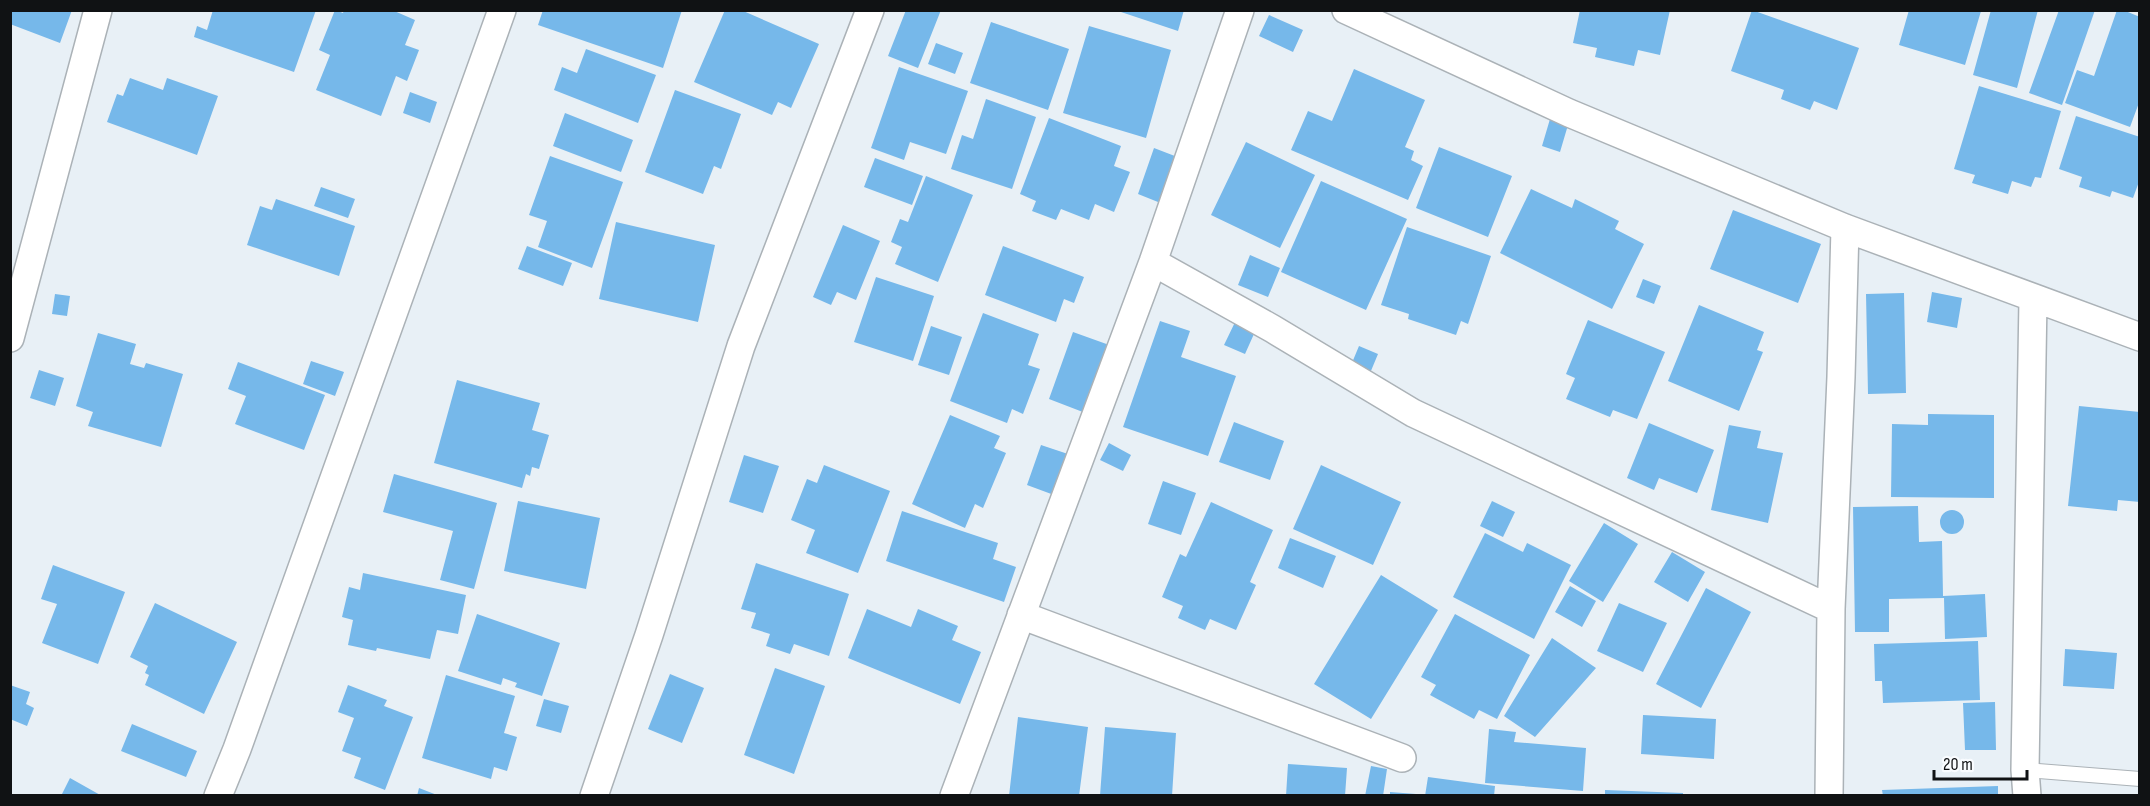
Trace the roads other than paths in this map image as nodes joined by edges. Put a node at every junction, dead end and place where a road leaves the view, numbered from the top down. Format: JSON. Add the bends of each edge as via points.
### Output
{"nodes":[{"id":1,"x":98,"y":10,"type":"edge"},
{"id":2,"x":502,"y":10,"type":"edge"},
{"id":3,"x":870,"y":10,"type":"edge"},
{"id":4,"x":1240,"y":10,"type":"edge"},
{"id":5,"x":1346,"y":10,"type":"edge"},
{"id":6,"x":1845,"y":228,"type":"junction"},
{"id":7,"x":1153,"y":262,"type":"junction"},
{"id":8,"x":2033,"y":299,"type":"junction"},
{"id":9,"x":2139,"y":337,"type":"edge"},
{"id":10,"x":10,"y":338,"type":"edge"},
{"id":11,"x":1831,"y":609,"type":"junction"},
{"id":12,"x":1021,"y":615,"type":"junction"},
{"id":13,"x":1402,"y":758,"type":"dead end"},
{"id":14,"x":2139,"y":779,"type":"edge"},
{"id":15,"x":2026,"y":783,"type":"edge"},
{"id":16,"x":218,"y":795,"type":"edge"},
{"id":17,"x":594,"y":795,"type":"edge"},
{"id":18,"x":954,"y":795,"type":"edge"},
{"id":19,"x":1829,"y":795,"type":"edge"}],
"edges":[{"from":1,"to":10,"type":"street"},
{"from":2,"to":16,"type":"street"},
{"from":3,"to":17,"type":"street","via":[[741,346]]},
{"from":4,"to":7,"type":"street"},
{"from":5,"to":6,"type":"street","via":[[1569,113]]},
{"from":6,"to":8,"type":"street"},
{"from":6,"to":11,"type":"street"},
{"from":7,"to":11,"type":"street","via":[[1413,413]]},
{"from":7,"to":12,"type":"street"},
{"from":8,"to":9,"type":"street"},
{"from":8,"to":15,"type":"street"},
{"from":11,"to":19,"type":"street"},
{"from":12,"to":13,"type":"street"},
{"from":12,"to":18,"type":"street"},
{"from":14,"to":15,"type":"lane"}]}
